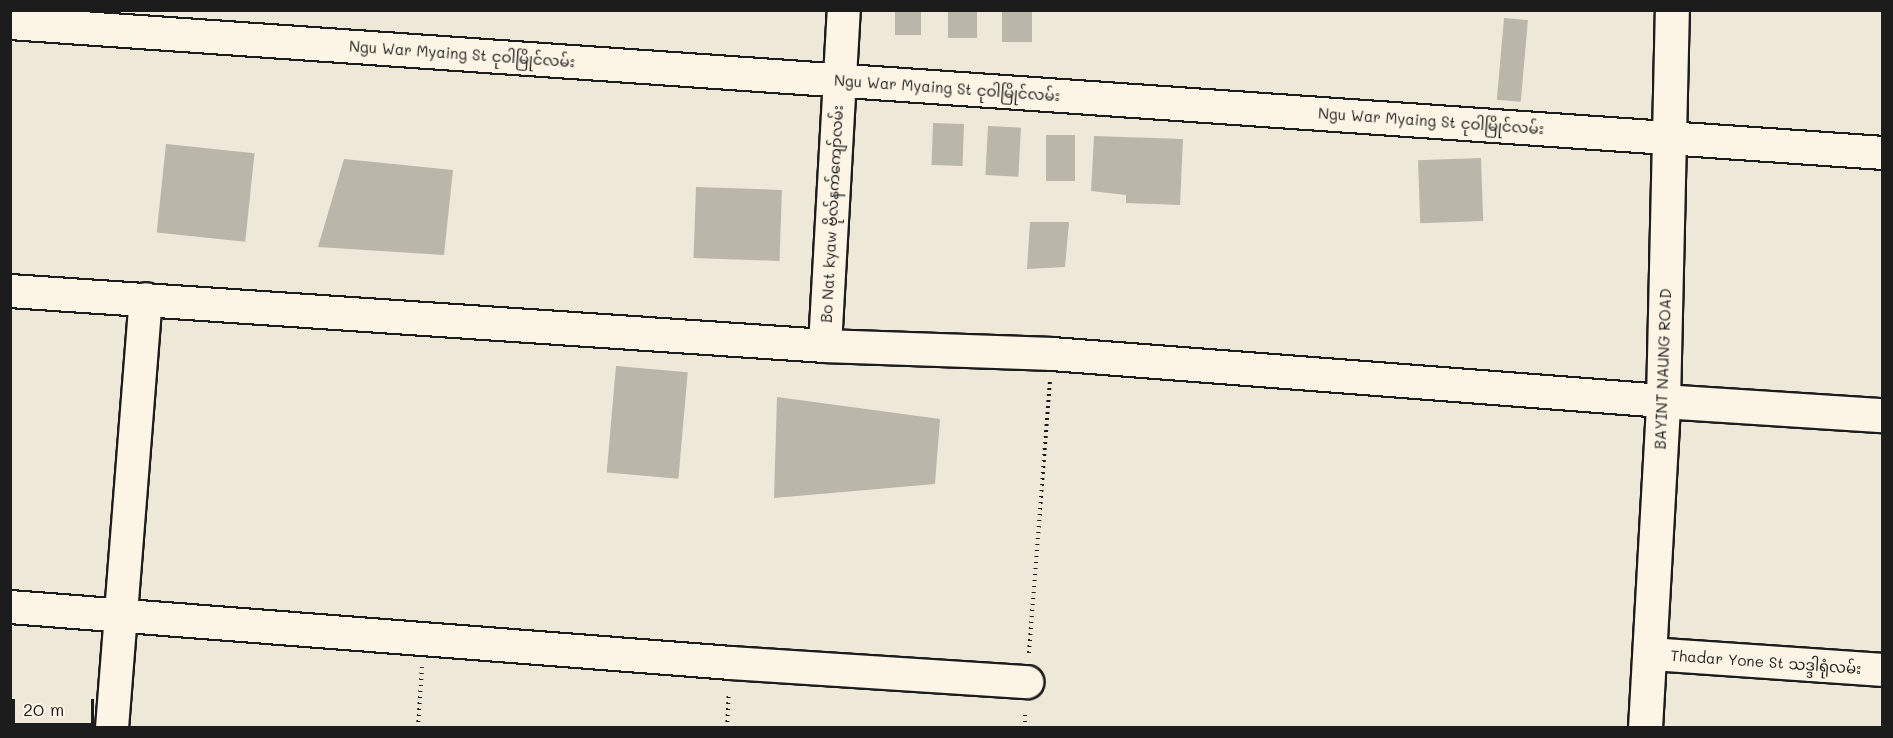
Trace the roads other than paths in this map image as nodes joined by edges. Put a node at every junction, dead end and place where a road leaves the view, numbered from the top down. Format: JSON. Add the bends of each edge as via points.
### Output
{"nodes":[{"id":1,"x":844,"y":10,"type":"edge"},
{"id":2,"x":1672,"y":10,"type":"edge"},
{"id":3,"x":10,"y":23,"type":"edge"},
{"id":4,"x":840,"y":80,"type":"junction"},
{"id":5,"x":1670,"y":138,"type":"junction"},
{"id":6,"x":1882,"y":153,"type":"edge"},
{"id":7,"x":10,"y":291,"type":"edge"},
{"id":8,"x":146,"y":299,"type":"junction"},
{"id":9,"x":825,"y":346,"type":"junction"},
{"id":10,"x":1663,"y":401,"type":"junction"},
{"id":11,"x":1882,"y":415,"type":"edge"},
{"id":12,"x":10,"y":607,"type":"edge"},
{"id":13,"x":120,"y":617,"type":"junction"},
{"id":14,"x":1650,"y":654,"type":"junction"},
{"id":15,"x":1882,"y":670,"type":"edge"},
{"id":16,"x":1027,"y":682,"type":"road end"},
{"id":17,"x":112,"y":728,"type":"edge"},
{"id":18,"x":1645,"y":728,"type":"edge"}],
"edges":[{"from":1,"to":4,"type":"street","name":"Bo Nat kyaw ဗိုလ်နက်ကျော်လမ်း"},
{"from":2,"to":5,"type":"main road","name":"BAYINT NAUNG ROAD"},
{"from":3,"to":4,"type":"street","name":"Ngu War Myaing St ငုဝါမြိုင်လမ်း"},
{"from":4,"to":5,"type":"street","name":"Ngu War Myaing St ငုဝါမြိုင်လမ်း"},
{"from":4,"to":9,"type":"street","name":"Bo Nat kyaw ဗိုလ်နက်ကျော်လမ်း"},
{"from":5,"to":6,"type":"street","name":"Ngu War Myaing St ငုဝါမြိုင်လမ်း"},
{"from":5,"to":10,"type":"main road","name":"BAYINT NAUNG ROAD"},
{"from":7,"to":8,"type":"street"},
{"from":8,"to":9,"type":"street"},
{"from":8,"to":13,"type":"street"},
{"from":9,"to":10,"type":"street","via":[[1052,354]]},
{"from":10,"to":11,"type":"main road"},
{"from":10,"to":14,"type":"main road","name":"BAYINT NAUNG ROAD"},
{"from":12,"to":13,"type":"street"},
{"from":13,"to":16,"type":"street"},
{"from":13,"to":17,"type":"street"},
{"from":14,"to":15,"type":"street","name":"Thadar Yone St သဒ္ဒါရုံလမ်း"},
{"from":14,"to":18,"type":"main road","name":"BAYINT NAUNG ROAD"}]}
